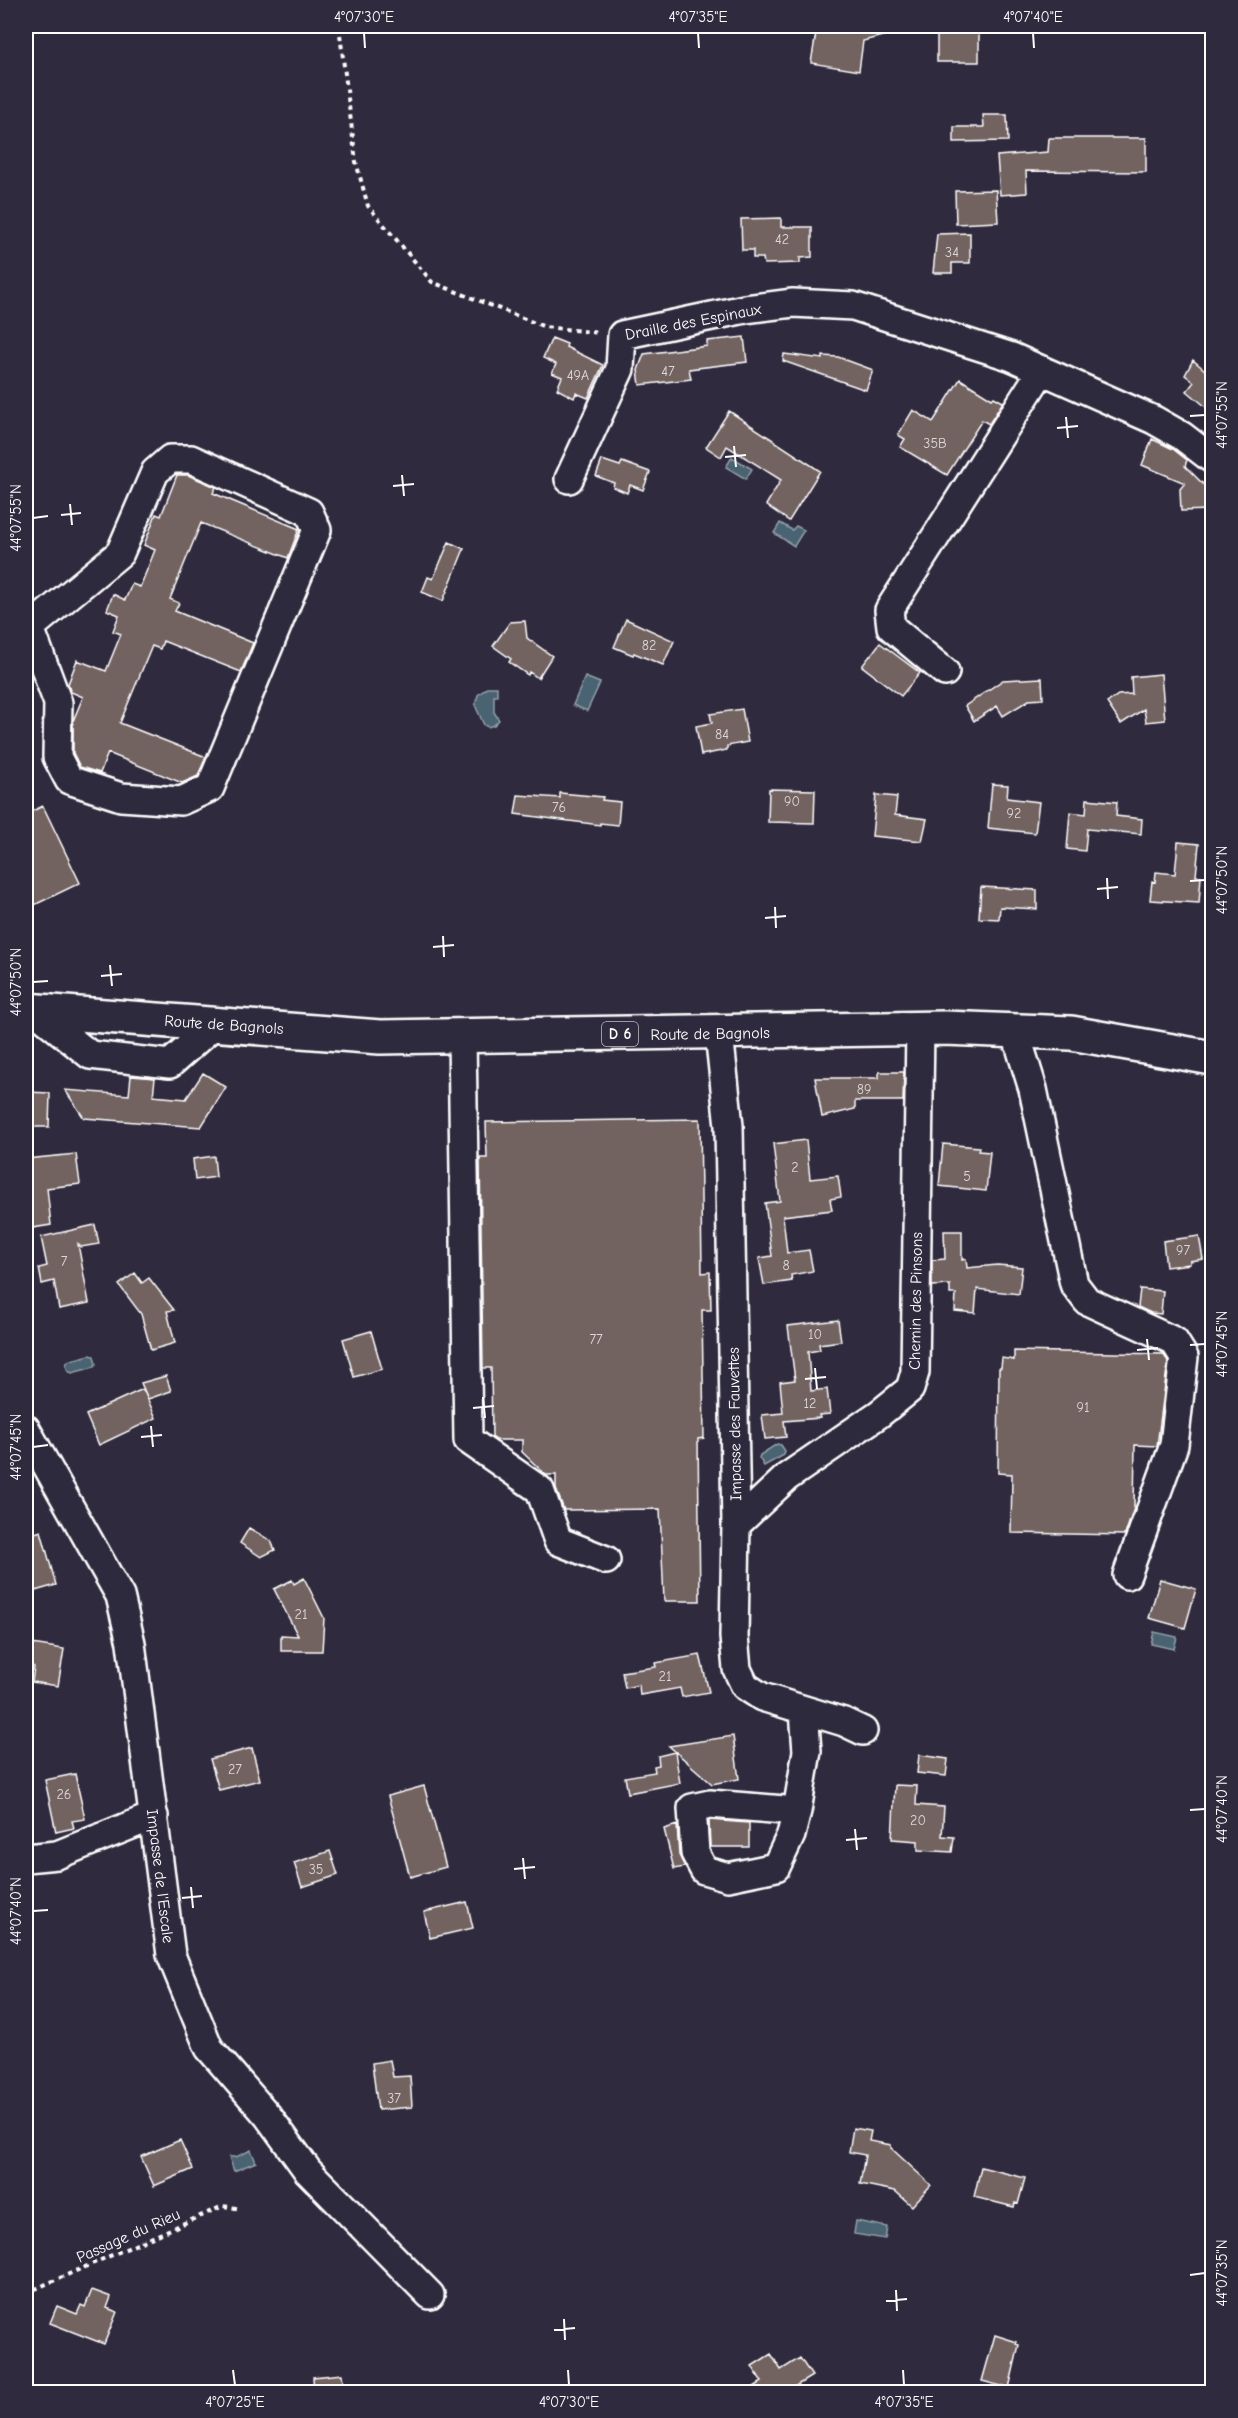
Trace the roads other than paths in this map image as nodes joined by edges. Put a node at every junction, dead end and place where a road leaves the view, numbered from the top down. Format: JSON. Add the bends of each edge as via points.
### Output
{"nodes":[{"id":1,"x":1042,"y":370,"type":"junction"},
{"id":2,"x":1212,"y":459,"type":"edge"},
{"id":3,"x":569,"y":479,"type":"dead end"},
{"id":4,"x":28,"y":630,"type":"edge"},
{"id":5,"x":945,"y":672,"type":"dead end"},
{"id":6,"x":30,"y":1010,"type":"edge"},
{"id":7,"x":216,"y":1023,"type":"junction"},
{"id":8,"x":920,"y":1028,"type":"junction"},
{"id":9,"x":1014,"y":1031,"type":"junction"},
{"id":10,"x":719,"y":1033,"type":"junction"},
{"id":11,"x":462,"y":1036,"type":"junction"},
{"id":12,"x":1212,"y":1058,"type":"edge"},
{"id":13,"x":28,"y":1438,"type":"edge"},
{"id":14,"x":736,"y":1525,"type":"junction"},
{"id":15,"x":606,"y":1560,"type":"dead end"},
{"id":16,"x":1127,"y":1575,"type":"dead end"},
{"id":17,"x":804,"y":1711,"type":"junction"},
{"id":18,"x":863,"y":1731,"type":"dead end"},
{"id":19,"x":797,"y":1811,"type":"dead end"},
{"id":20,"x":154,"y":1816,"type":"junction"},
{"id":21,"x":26,"y":1858,"type":"edge"},
{"id":22,"x":430,"y":2295,"type":"dead end"}],
"edges":[{"from":1,"to":2,"type":"street","name":"Draille des Espinaux","via":[[1154,420]]},
{"from":1,"to":3,"type":"street","name":"Draille des Espinaux","via":[[853,306],[793,303],[745,309],[622,335],[620,369]]},
{"from":1,"to":5,"type":"street","via":[[889,610],[891,627]]},
{"from":4,"to":4,"type":"street","via":[[58,703],[57,756],[69,780],[121,797],[181,801],[210,788],[317,530],[314,521],[309,512],[191,459],[170,459],[156,472],[120,553]]},
{"from":6,"to":7,"type":"main road","name":"Route de Bagnols","number":"D 6"},
{"from":6,"to":7,"type":"street","via":[[90,1055],[170,1064]]},
{"from":7,"to":11,"type":"main road","name":"Route de Bagnols","number":"D 6","via":[[380,1037]]},
{"from":8,"to":9,"type":"main road","name":"Route de Bagnols","number":"D 6"},
{"from":8,"to":10,"type":"main road","name":"Route de Bagnols","number":"D 6"},
{"from":8,"to":14,"type":"street","name":"Chemin des Pinsons","via":[[915,1372],[910,1389],[787,1477]]},
{"from":9,"to":12,"type":"main road","name":"Route de Bagnols","number":"D 6","via":[[1071,1033]]},
{"from":9,"to":16,"type":"street","via":[[1033,1089],[1074,1284],[1087,1301],[1174,1341],[1184,1357],[1174,1445]]},
{"from":10,"to":11,"type":"main road","name":"Route de Bagnols","number":"D 6"},
{"from":10,"to":14,"type":"street","name":"Impasse des Fauvettes","via":[[729,1126]]},
{"from":11,"to":15,"type":"street","via":[[468,1440],[540,1490],[558,1540]]},
{"from":13,"to":20,"type":"street","name":"Impasse de l'Escale","via":[[120,1596],[131,1643]]},
{"from":14,"to":17,"type":"street","name":"Impasse des Fauvettes","via":[[737,1669],[745,1686],[762,1697]]},
{"from":17,"to":18,"type":"street","name":"Impasse des Fauvettes"},
{"from":17,"to":19,"type":"street","via":[[807,1751]]},
{"from":20,"to":21,"type":"street","via":[[57,1855]]},
{"from":20,"to":22,"type":"street","name":"Impasse de l'Escale","via":[[171,1955],[209,2048],[268,2116],[308,2171]]}]}
